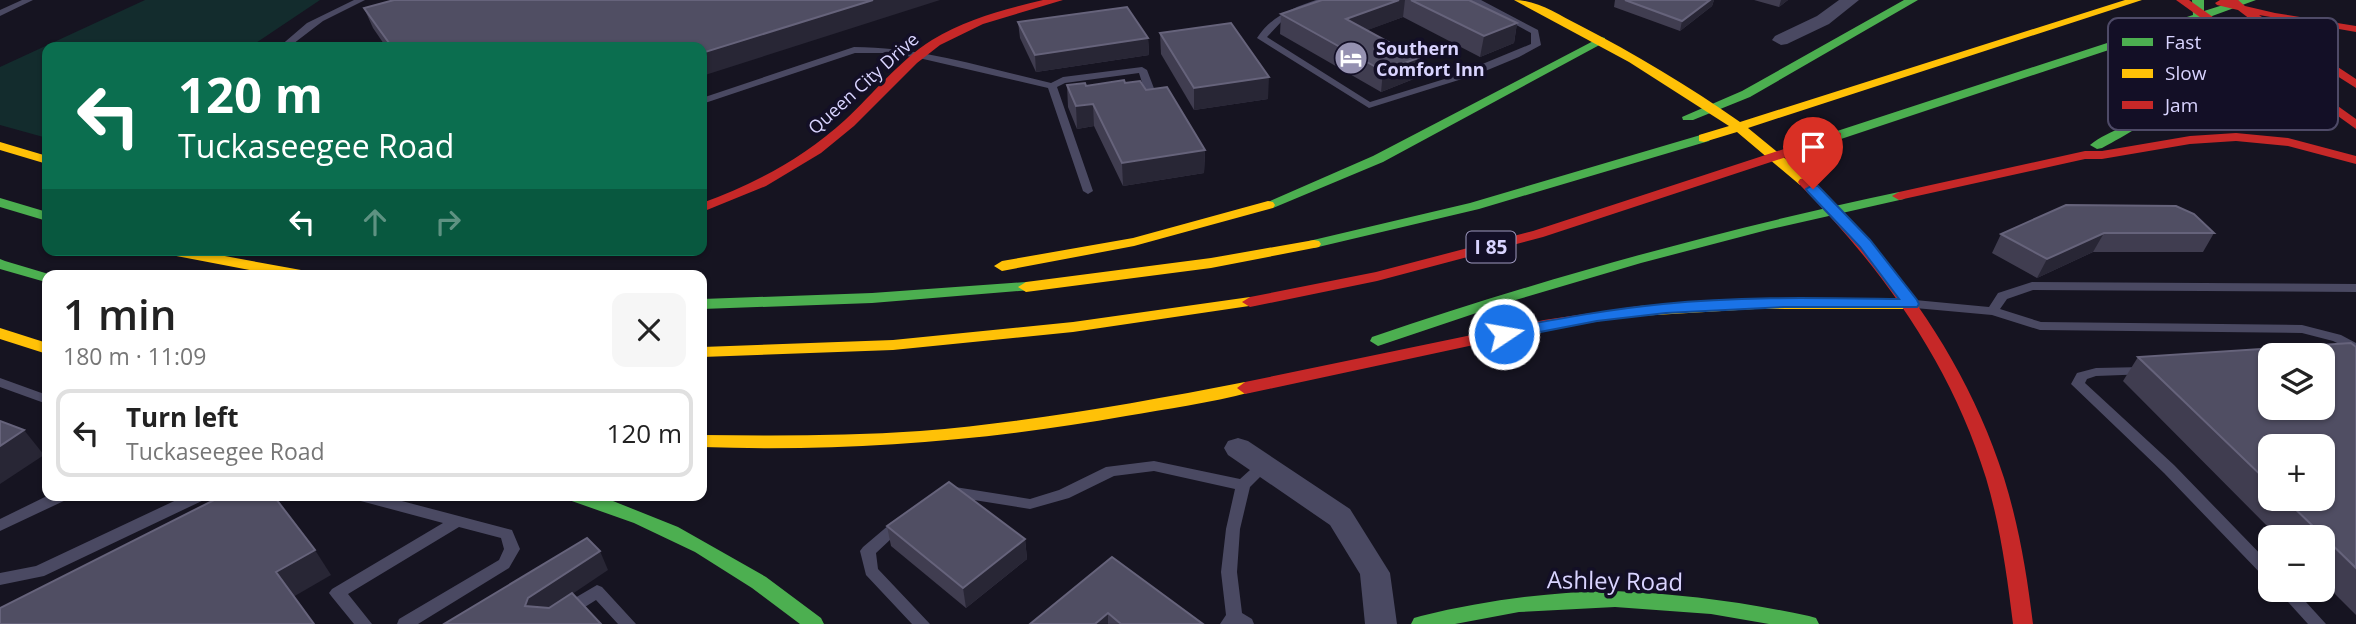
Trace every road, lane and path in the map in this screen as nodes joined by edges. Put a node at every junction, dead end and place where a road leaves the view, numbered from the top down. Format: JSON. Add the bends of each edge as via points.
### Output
{"nodes":[{"id":1,"x":29,"y":0,"type":"edge"},
{"id":2,"x":361,"y":0,"type":"edge"},
{"id":3,"x":1057,"y":0,"type":"edge"},
{"id":4,"x":1325,"y":0,"type":"edge"},
{"id":5,"x":1494,"y":0,"type":"edge"},
{"id":6,"x":1520,"y":0,"type":"edge"},
{"id":7,"x":1850,"y":0,"type":"edge"},
{"id":8,"x":1912,"y":0,"type":"edge"},
{"id":9,"x":2136,"y":0,"type":"edge"},
{"id":10,"x":2182,"y":0,"type":"edge"},
{"id":11,"x":2212,"y":0,"type":"edge"},
{"id":12,"x":1479,"y":2,"type":"edge"},
{"id":13,"x":2241,"y":3,"type":"edge"},
{"id":14,"x":2201,"y":4,"type":"edge"},
{"id":15,"x":0,"y":13,"type":"edge"},
{"id":16,"x":2195,"y":18,"type":"edge"},
{"id":17,"x":2214,"y":18,"type":"edge"},
{"id":18,"x":2241,"y":18,"type":"edge"},
{"id":19,"x":2257,"y":18,"type":"edge"},
{"id":20,"x":2289,"y":18,"type":"edge"},
{"id":21,"x":2338,"y":26,"type":"edge"},
{"id":22,"x":2356,"y":29,"type":"edge"},
{"id":23,"x":1601,"y":40,"type":"junction"},
{"id":24,"x":1781,"y":40,"type":"dead end"},
{"id":25,"x":289,"y":42,"type":"edge"},
{"id":26,"x":2108,"y":47,"type":"edge"},
{"id":27,"x":919,"y":55,"type":"junction"},
{"id":28,"x":2338,"y":72,"type":"edge"},
{"id":29,"x":2356,"y":84,"type":"edge"},
{"id":30,"x":1052,"y":86,"type":"junction"},
{"id":31,"x":1124,"y":94,"type":"edge"},
{"id":32,"x":707,"y":99,"type":"edge"},
{"id":33,"x":1071,"y":101,"type":"edge"},
{"id":34,"x":1058,"y":103,"type":"junction"},
{"id":35,"x":2338,"y":112,"type":"edge"},
{"id":36,"x":1674,"y":122,"type":"dead end"},
{"id":37,"x":2356,"y":125,"type":"edge"},
{"id":38,"x":2127,"y":130,"type":"edge"},
{"id":39,"x":0,"y":146,"type":"edge"},
{"id":40,"x":2085,"y":155,"type":"junction"},
{"id":41,"x":42,"y":159,"type":"edge"},
{"id":42,"x":2356,"y":160,"type":"edge"},
{"id":43,"x":1518,"y":176,"type":"dead end"},
{"id":44,"x":1088,"y":191,"type":"dead end"},
{"id":45,"x":0,"y":202,"type":"edge"},
{"id":46,"x":707,"y":206,"type":"edge"},
{"id":47,"x":42,"y":215,"type":"edge"},
{"id":48,"x":198,"y":256,"type":"edge"},
{"id":49,"x":1218,"y":262,"type":"junction"},
{"id":50,"x":1,"y":265,"type":"edge"},
{"id":51,"x":991,"y":268,"type":"dead end"},
{"id":52,"x":274,"y":270,"type":"edge"},
{"id":53,"x":42,"y":277,"type":"edge"},
{"id":54,"x":930,"y":277,"type":"dead end"},
{"id":55,"x":42,"y":284,"type":"edge"},
{"id":56,"x":2356,"y":288,"type":"edge"},
{"id":57,"x":707,"y":304,"type":"edge"},
{"id":58,"x":707,"y":304,"type":"edge"},
{"id":59,"x":1911,"y":304,"type":"junction"},
{"id":60,"x":1993,"y":311,"type":"junction"},
{"id":61,"x":0,"y":333,"type":"edge"},
{"id":62,"x":42,"y":347,"type":"edge"},
{"id":63,"x":2356,"y":348,"type":"edge"},
{"id":64,"x":707,"y":352,"type":"edge"},
{"id":65,"x":2160,"y":371,"type":"edge"},
{"id":66,"x":0,"y":382,"type":"edge"},
{"id":67,"x":1258,"y":384,"type":"junction"},
{"id":68,"x":42,"y":398,"type":"edge"},
{"id":69,"x":707,"y":441,"type":"edge"},
{"id":70,"x":1238,"y":448,"type":"dead end"},
{"id":71,"x":1265,"y":465,"type":"junction"},
{"id":72,"x":1244,"y":485,"type":"junction"},
{"id":73,"x":50,"y":501,"type":"edge"},
{"id":74,"x":188,"y":501,"type":"edge"},
{"id":75,"x":380,"y":501,"type":"edge"},
{"id":76,"x":594,"y":501,"type":"edge"},
{"id":77,"x":932,"y":502,"type":"edge"},
{"id":78,"x":911,"y":516,"type":"edge"},
{"id":79,"x":458,"y":521,"type":"junction"},
{"id":80,"x":0,"y":525,"type":"edge"},
{"id":81,"x":2258,"y":562,"type":"edge"},
{"id":82,"x":0,"y":579,"type":"edge"},
{"id":83,"x":2297,"y":602,"type":"edge"},
{"id":84,"x":1236,"y":621,"type":"edge"},
{"id":85,"x":365,"y":624,"type":"edge"},
{"id":86,"x":405,"y":624,"type":"edge"},
{"id":87,"x":545,"y":624,"type":"edge"},
{"id":88,"x":628,"y":624,"type":"edge"},
{"id":89,"x":814,"y":624,"type":"edge"},
{"id":90,"x":922,"y":624,"type":"edge"},
{"id":91,"x":1381,"y":624,"type":"edge"},
{"id":92,"x":1421,"y":624,"type":"edge"},
{"id":93,"x":1809,"y":624,"type":"edge"},
{"id":94,"x":2022,"y":624,"type":"edge"},
{"id":95,"x":2318,"y":624,"type":"edge"}],
"edges":[{"from":1,"to":15,"type":"lane"},
{"from":2,"to":25,"type":"lane","via":[[329,13]]},
{"from":3,"to":27,"type":"main road","name":"Queen City Drive","via":[[967,27]]},
{"from":4,"to":12,"type":"lane","via":[[1266,28],[1262,38],[1369,105],[1437,86],[1536,45],[1535,32]]},
{"from":5,"to":12,"type":"lane"},
{"from":6,"to":23,"type":"main road"},
{"from":7,"to":24,"type":"street","via":[[1823,20]]},
{"from":8,"to":36,"type":"main road","via":[[1746,94]]},
{"from":9,"to":49,"type":"main road","number":"I 85","via":[[1498,199],[1375,231]]},
{"from":10,"to":14,"type":"main road"},
{"from":11,"to":13,"type":"main road"},
{"from":13,"to":16,"type":"main road","number":"I 85"},
{"from":13,"to":19,"type":"main road"},
{"from":13,"to":20,"type":"main road"},
{"from":14,"to":17,"type":"main road"},
{"from":14,"to":18,"type":"main road"},
{"from":21,"to":22,"type":"main road"},
{"from":23,"to":51,"type":"main road","via":[[1394,150],[1294,196],[1160,237]]},
{"from":23,"to":59,"type":"main road","via":[[1719,111],[1762,144],[1865,243]]},
{"from":26,"to":64,"type":"main road","number":"I 85","via":[[1538,234],[1342,284],[1210,309],[1009,334],[848,348]]},
{"from":27,"to":30,"type":"lane"},
{"from":27,"to":32,"type":"lane","via":[[854,50]]},
{"from":27,"to":46,"type":"main road","name":"Queen City Drive","via":[[850,123],[799,164]]},
{"from":28,"to":29,"type":"main road"},
{"from":30,"to":31,"type":"lane","via":[[1063,80],[1142,70],[1150,91]]},
{"from":30,"to":34,"type":"lane"},
{"from":33,"to":34,"type":"lane"},
{"from":34,"to":44,"type":"lane"},
{"from":35,"to":37,"type":"main road"},
{"from":38,"to":40,"type":"main road"},
{"from":39,"to":41,"type":"main road"},
{"from":40,"to":42,"type":"main road","via":[[2240,137],[2294,144]]},
{"from":40,"to":67,"type":"main road","via":[[1633,259],[1440,318]]},
{"from":43,"to":49,"type":"main road"},
{"from":45,"to":47,"type":"main road"},
{"from":48,"to":52,"type":"main road"},
{"from":49,"to":57,"type":"main road","number":"I 85","via":[[952,294]]},
{"from":50,"to":53,"type":"main road"},
{"from":50,"to":55,"type":"main road"},
{"from":54,"to":58,"type":"main road"},
{"from":56,"to":60,"type":"lane","via":[[2032,286],[2002,296]]},
{"from":59,"to":60,"type":"lane"},
{"from":59,"to":67,"type":"main road","via":[[1742,304],[1597,316]]},
{"from":59,"to":94,"type":"main road","via":[[1952,373],[1991,465],[2010,533]]},
{"from":60,"to":63,"type":"lane","via":[[2040,326],[2302,329]]},
{"from":61,"to":62,"type":"main road"},
{"from":65,"to":81,"type":"lane","via":[[2096,372],[2082,376],[2078,384]]},
{"from":66,"to":68,"type":"lane"},
{"from":67,"to":69,"type":"main road","via":[[1079,418],[975,431],[845,440]]},
{"from":70,"to":71,"type":"street"},
{"from":71,"to":72,"type":"lane"},
{"from":71,"to":91,"type":"street","via":[[1340,517],[1375,573]]},
{"from":72,"to":77,"type":"lane","via":[[1154,466],[1111,471],[1064,494],[1030,504],[955,492]]},
{"from":72,"to":84,"type":"lane","via":[[1229,572]]},
{"from":73,"to":80,"type":"lane"},
{"from":74,"to":82,"type":"lane","via":[[39,572]]},
{"from":75,"to":79,"type":"lane"},
{"from":76,"to":89,"type":"main road","via":[[648,519],[724,557]]},
{"from":78,"to":90,"type":"lane","via":[[868,551],[871,571]]},
{"from":79,"to":85,"type":"lane","via":[[337,593]]},
{"from":79,"to":86,"type":"lane","via":[[506,534],[512,549],[504,564]]},
{"from":83,"to":95,"type":"lane"},
{"from":87,"to":88,"type":"lane","via":[[597,591]]},
{"from":92,"to":93,"type":"main road","name":"Ashley Road","via":[[1493,607],[1559,599],[1641,598]]}]}
